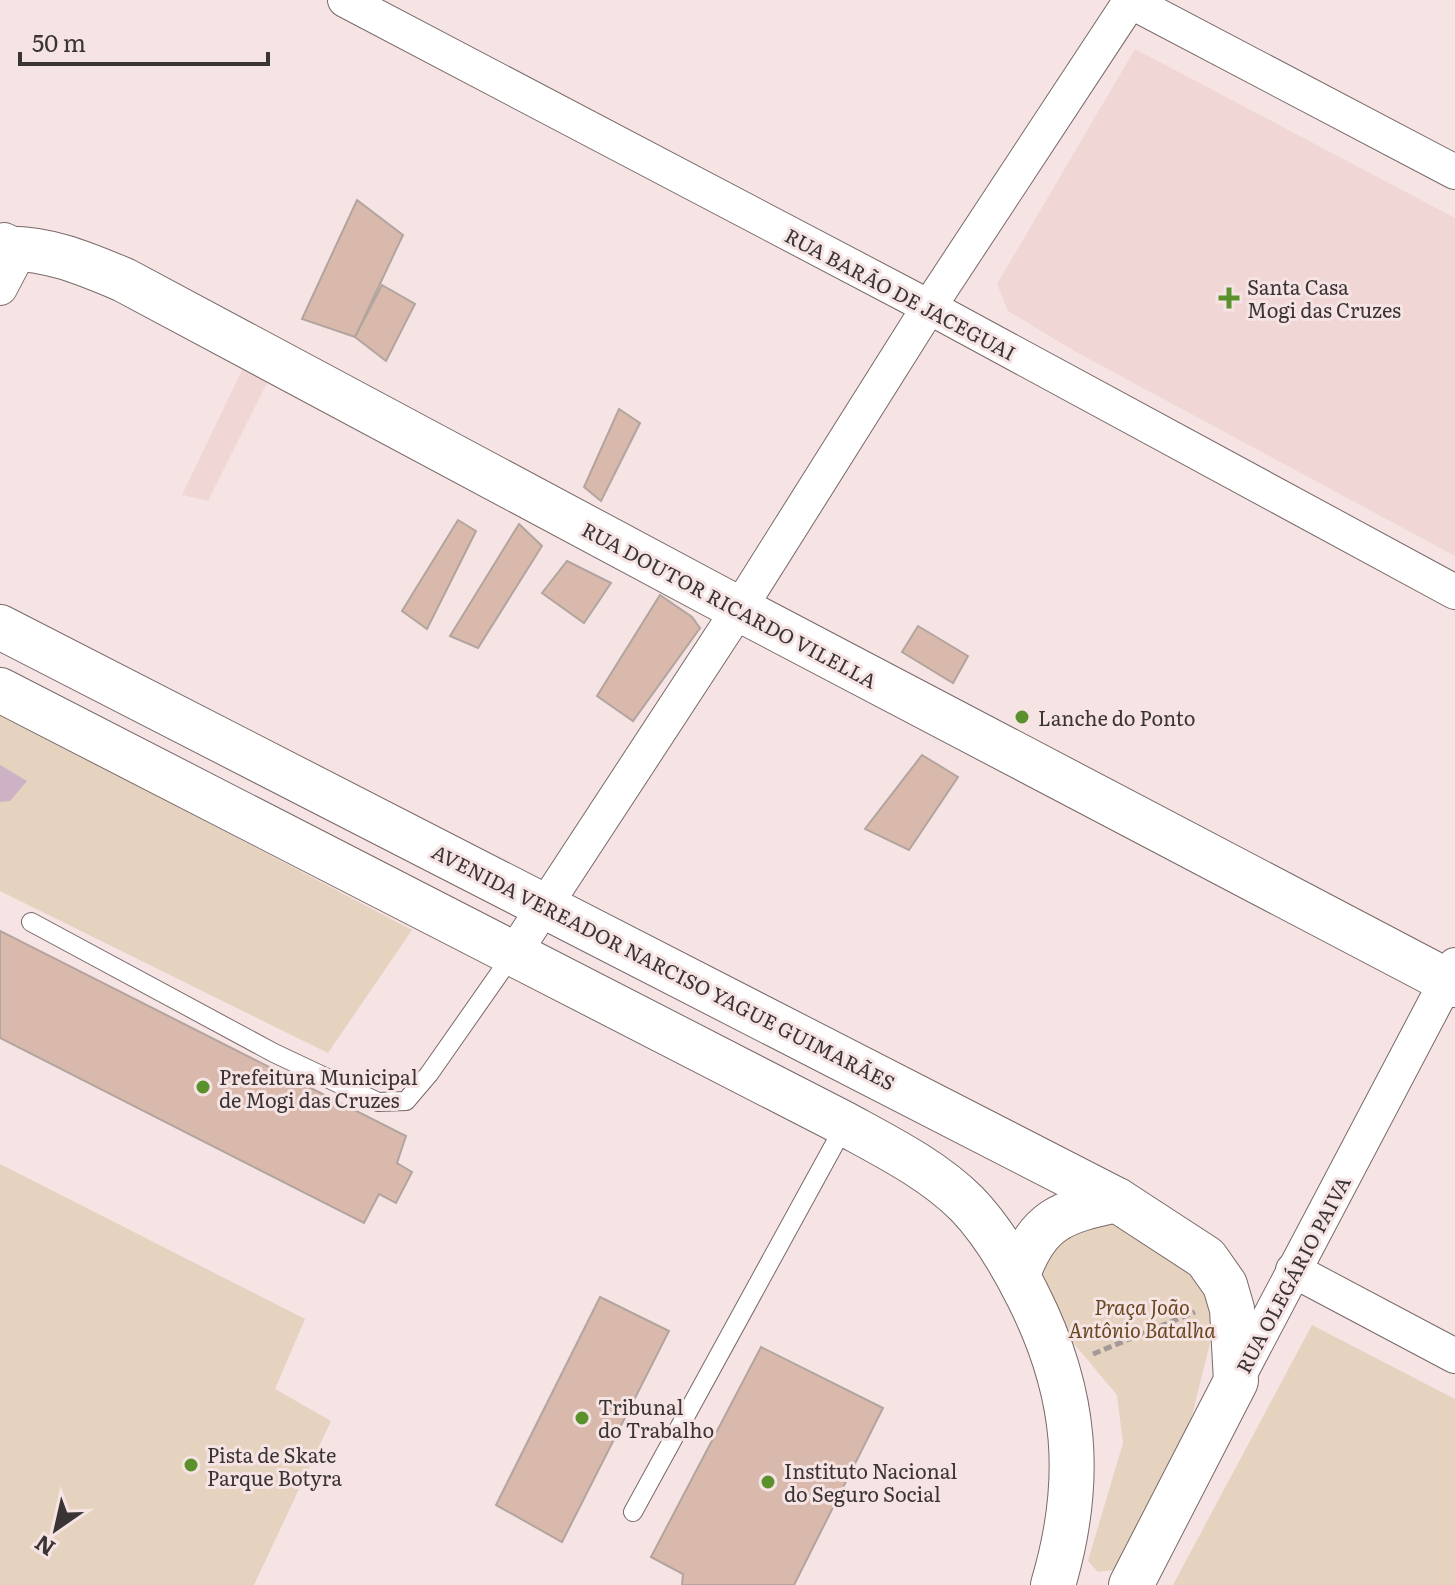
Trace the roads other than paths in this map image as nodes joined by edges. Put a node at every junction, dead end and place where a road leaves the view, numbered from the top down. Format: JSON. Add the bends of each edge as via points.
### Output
{"nodes":[{"id":1,"x":345,"y":0,"type":"edge"},
{"id":2,"x":1130,"y":0,"type":"edge"},
{"id":3,"x":1455,"y":172,"type":"edge"},
{"id":4,"x":7,"y":245,"type":"edge"},
{"id":5,"x":0,"y":288,"type":"edge"},
{"id":6,"x":929,"y":307,"type":"junction"},
{"id":7,"x":1455,"y":592,"type":"edge"},
{"id":8,"x":739,"y":609,"type":"junction"},
{"id":9,"x":0,"y":627,"type":"edge"},
{"id":10,"x":0,"y":690,"type":"edge"},
{"id":11,"x":546,"y":904,"type":"junction"},
{"id":12,"x":31,"y":922,"type":"dead end"},
{"id":13,"x":514,"y":953,"type":"junction"},
{"id":14,"x":1452,"y":977,"type":"edge"},
{"id":15,"x":845,"y":1124,"type":"junction"},
{"id":16,"x":1117,"y":1200,"type":"junction"},
{"id":17,"x":1293,"y":1270,"type":"junction"},
{"id":18,"x":1018,"y":1274,"type":"junction"},
{"id":19,"x":1455,"y":1356,"type":"edge"},
{"id":20,"x":1236,"y":1381,"type":"junction"},
{"id":21,"x":633,"y":1512,"type":"dead end"},
{"id":22,"x":1053,"y":1585,"type":"edge"},
{"id":23,"x":1131,"y":1585,"type":"edge"}],
"edges":[{"from":1,"to":6,"type":"street","name":"RUA BARÃO DE JACEGUAI"},
{"from":2,"to":3,"type":"street"},
{"from":2,"to":6,"type":"street"},
{"from":4,"to":5,"type":"street"},
{"from":4,"to":8,"type":"main road","name":"RUA DOUTOR RICARDO VILELLA","via":[[75,259],[124,280]]},
{"from":6,"to":7,"type":"street","name":"RUA BARÃO DE JACEGUAI"},
{"from":6,"to":8,"type":"street"},
{"from":8,"to":11,"type":"street"},
{"from":8,"to":14,"type":"main road","name":"RUA DOUTOR RICARDO VILELLA"},
{"from":9,"to":11,"type":"main road","name":"AVENIDA VEREADOR NARCISO YAGUE GUIMARÃES"},
{"from":10,"to":13,"type":"main road"},
{"from":11,"to":13,"type":"street"},
{"from":11,"to":16,"type":"main road","name":"AVENIDA VEREADOR NARCISO YAGUE GUIMARÃES"},
{"from":12,"to":13,"type":"lane","via":[[274,1053],[378,1102],[406,1101]]},
{"from":13,"to":15,"type":"main road"},
{"from":14,"to":17,"type":"street","name":"RUA OLEGÁRIO PAIVA"},
{"from":15,"to":18,"type":"main road","via":[[927,1171],[967,1204]]},
{"from":15,"to":21,"type":"lane"},
{"from":16,"to":18,"type":"main road","via":[[1062,1214],[1046,1224]]},
{"from":16,"to":20,"type":"main road","name":"AVENIDA VEREADOR NARCISO YAGUE GUIMARÃES","via":[[1206,1258],[1229,1298]]},
{"from":17,"to":19,"type":"street"},
{"from":17,"to":20,"type":"street","name":"RUA OLEGÁRIO PAIVA"},
{"from":18,"to":22,"type":"main road","via":[[1059,1368],[1070,1416],[1072,1500]]},
{"from":20,"to":23,"type":"main road","name":"RUA OLEGÁRIO PAIVA"}]}
